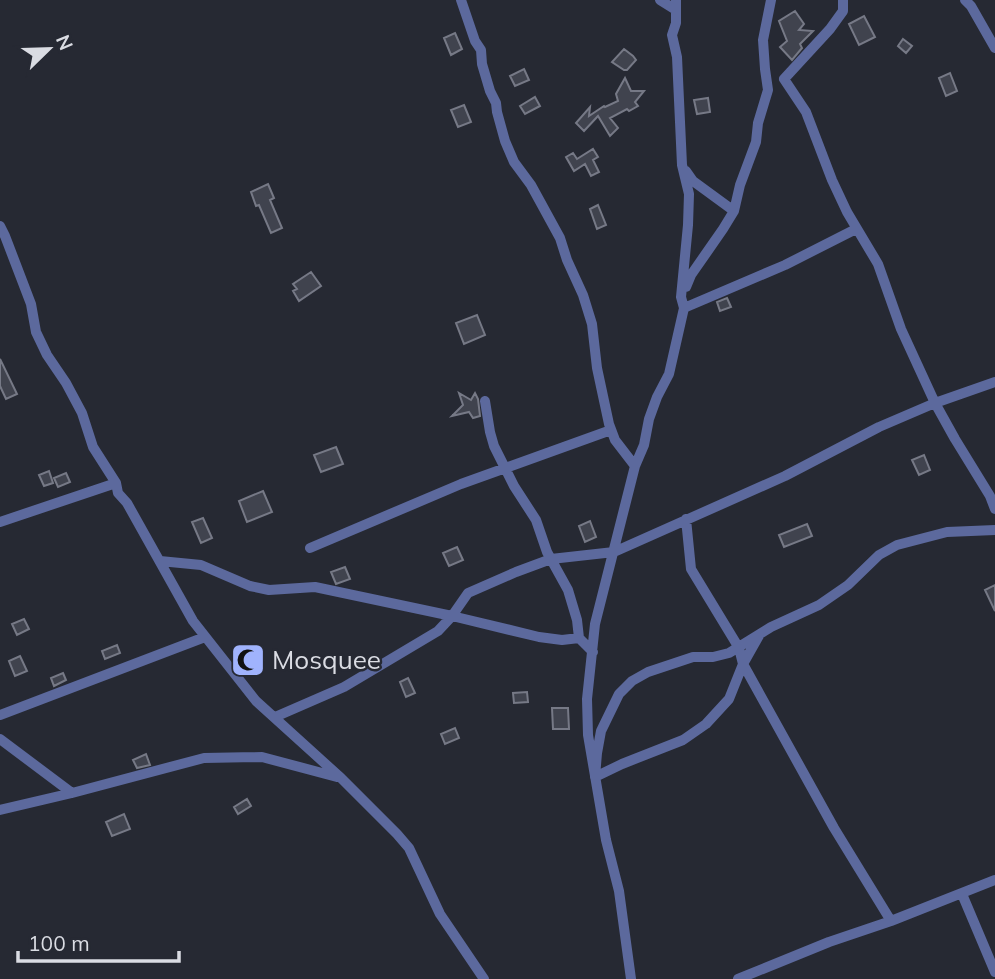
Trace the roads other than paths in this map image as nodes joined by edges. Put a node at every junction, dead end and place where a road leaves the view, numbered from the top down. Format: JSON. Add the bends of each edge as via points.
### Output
{"nodes":[{"id":1,"x":461,"y":0,"type":"edge"},
{"id":2,"x":660,"y":0,"type":"edge"},
{"id":3,"x":771,"y":0,"type":"edge"},
{"id":4,"x":843,"y":0,"type":"edge"},
{"id":5,"x":965,"y":0,"type":"edge"},
{"id":6,"x":676,"y":5,"type":"edge"},
{"id":7,"x":995,"y":48,"type":"edge"},
{"id":8,"x":682,"y":165,"type":"junction"},
{"id":9,"x":734,"y":211,"type":"junction"},
{"id":10,"x":0,"y":226,"type":"edge"},
{"id":11,"x":856,"y":229,"type":"junction"},
{"id":12,"x":681,"y":297,"type":"junction"},
{"id":13,"x":684,"y":309,"type":"junction"},
{"id":14,"x":995,"y":382,"type":"edge"},
{"id":15,"x":485,"y":401,"type":"dead end"},
{"id":16,"x":935,"y":403,"type":"junction"},
{"id":17,"x":611,"y":430,"type":"junction"},
{"id":18,"x":635,"y":466,"type":"junction"},
{"id":19,"x":505,"y":468,"type":"junction"},
{"id":20,"x":116,"y":483,"type":"junction"},
{"id":21,"x":995,"y":509,"type":"edge"},
{"id":22,"x":686,"y":519,"type":"junction"},
{"id":23,"x":0,"y":522,"type":"edge"},
{"id":24,"x":995,"y":530,"type":"edge"},
{"id":25,"x":310,"y":548,"type":"dead end"},
{"id":26,"x":614,"y":552,"type":"junction"},
{"id":27,"x":551,"y":559,"type":"junction"},
{"id":28,"x":160,"y":561,"type":"junction"},
{"id":29,"x":452,"y":616,"type":"junction"},
{"id":30,"x":760,"y":634,"type":"junction"},
{"id":31,"x":205,"y":637,"type":"junction"},
{"id":32,"x":579,"y":638,"type":"junction"},
{"id":33,"x":738,"y":648,"type":"junction"},
{"id":34,"x":593,"y":652,"type":"junction"},
{"id":35,"x":743,"y":664,"type":"junction"},
{"id":36,"x":0,"y":715,"type":"edge"},
{"id":37,"x":275,"y":717,"type":"junction"},
{"id":38,"x":0,"y":739,"type":"edge"},
{"id":39,"x":595,"y":777,"type":"junction"},
{"id":40,"x":341,"y":778,"type":"junction"},
{"id":41,"x":72,"y":793,"type":"junction"},
{"id":42,"x":0,"y":810,"type":"edge"},
{"id":43,"x":995,"y":880,"type":"edge"},
{"id":44,"x":961,"y":894,"type":"junction"},
{"id":45,"x":891,"y":921,"type":"junction"},
{"id":46,"x":995,"y":972,"type":"edge"},
{"id":47,"x":484,"y":979,"type":"edge"},
{"id":48,"x":631,"y":979,"type":"edge"},
{"id":49,"x":738,"y":979,"type":"edge"}],
"edges":[{"from":1,"to":17,"type":"street","via":[[514,162],[560,238],[583,295]]},
{"from":2,"to":6,"type":"street"},
{"from":3,"to":9,"type":"street","via":[[763,40],[768,90]]},
{"from":4,"to":11,"type":"street","via":[[843,11],[784,79],[806,112]]},
{"from":5,"to":7,"type":"street"},
{"from":6,"to":8,"type":"street","via":[[672,35]]},
{"from":8,"to":9,"type":"street","via":[[693,181]]},
{"from":8,"to":12,"type":"street","via":[[688,225]]},
{"from":9,"to":12,"type":"street"},
{"from":10,"to":20,"type":"street","via":[[31,304],[36,332]]},
{"from":11,"to":13,"type":"street"},
{"from":11,"to":16,"type":"street","via":[[878,264],[901,330]]},
{"from":12,"to":13,"type":"street"},
{"from":13,"to":18,"type":"street","via":[[669,374]]},
{"from":14,"to":16,"type":"street"},
{"from":15,"to":19,"type":"street","via":[[492,439]]},
{"from":16,"to":21,"type":"street"},
{"from":16,"to":22,"type":"street"},
{"from":17,"to":18,"type":"street"},
{"from":17,"to":19,"type":"street"},
{"from":18,"to":26,"type":"street"},
{"from":19,"to":25,"type":"street"},
{"from":19,"to":27,"type":"street","via":[[536,520]]},
{"from":20,"to":23,"type":"street"},
{"from":20,"to":28,"type":"street"},
{"from":22,"to":26,"type":"street"},
{"from":22,"to":33,"type":"street","via":[[691,569]]},
{"from":24,"to":30,"type":"street","via":[[947,532],[897,545],[819,605]]},
{"from":26,"to":27,"type":"street"},
{"from":26,"to":34,"type":"street","via":[[595,624]]},
{"from":27,"to":29,"type":"street","via":[[468,593]]},
{"from":27,"to":32,"type":"street","via":[[568,590]]},
{"from":28,"to":29,"type":"street","via":[[201,565],[269,590],[315,587]]},
{"from":28,"to":31,"type":"street"},
{"from":29,"to":32,"type":"street","via":[[539,637]]},
{"from":29,"to":37,"type":"street","via":[[438,631],[344,687]]},
{"from":30,"to":33,"type":"street"},
{"from":30,"to":35,"type":"street"},
{"from":31,"to":36,"type":"street"},
{"from":31,"to":37,"type":"street"},
{"from":32,"to":34,"type":"street"},
{"from":33,"to":35,"type":"street"},
{"from":33,"to":39,"type":"street","via":[[713,657],[693,657],[632,681],[619,695],[601,731]]},
{"from":34,"to":39,"type":"street","via":[[587,699]]},
{"from":35,"to":39,"type":"street","via":[[729,699],[706,724],[683,740]]},
{"from":35,"to":45,"type":"street"},
{"from":37,"to":40,"type":"street"},
{"from":38,"to":41,"type":"street"},
{"from":39,"to":48,"type":"street","via":[[619,891]]},
{"from":40,"to":41,"type":"street","via":[[262,757],[204,758]]},
{"from":40,"to":47,"type":"street","via":[[409,848],[440,914]]},
{"from":41,"to":42,"type":"street"},
{"from":43,"to":44,"type":"street"},
{"from":44,"to":45,"type":"street"},
{"from":44,"to":46,"type":"street"},
{"from":45,"to":49,"type":"street"}]}
